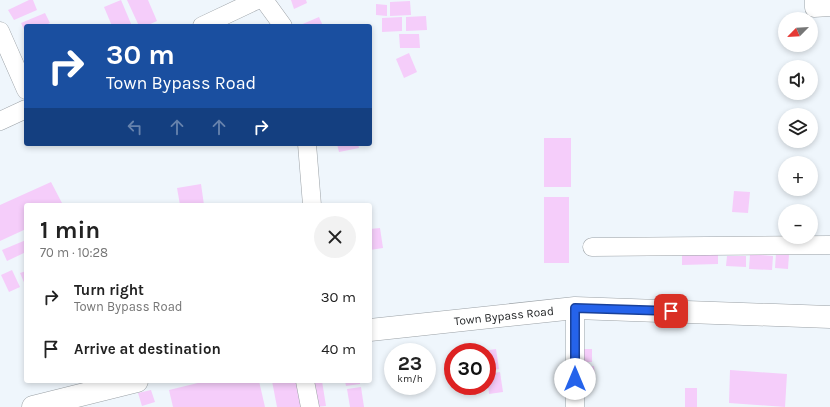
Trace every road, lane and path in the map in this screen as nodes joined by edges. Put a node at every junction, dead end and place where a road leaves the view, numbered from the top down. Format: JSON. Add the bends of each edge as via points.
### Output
{"nodes":[{"id":1,"x":257,"y":0,"type":"edge"},
{"id":2,"x":264,"y":0,"type":"edge"},
{"id":3,"x":814,"y":0,"type":"edge"},
{"id":4,"x":830,"y":7,"type":"edge"},
{"id":5,"x":206,"y":24,"type":"edge"},
{"id":6,"x":282,"y":24,"type":"edge"},
{"id":7,"x":0,"y":31,"type":"edge"},
{"id":8,"x":24,"y":85,"type":"edge"},
{"id":9,"x":24,"y":110,"type":"edge"},
{"id":10,"x":0,"y":121,"type":"edge"},
{"id":11,"x":307,"y":146,"type":"edge"},
{"id":12,"x":312,"y":203,"type":"edge"},
{"id":13,"x":830,"y":245,"type":"edge"},
{"id":14,"x":592,"y":247,"type":"dead end"},
{"id":15,"x":575,"y":308,"type":"junction"},
{"id":16,"x":830,"y":317,"type":"edge"},
{"id":17,"x":372,"y":330,"type":"edge"},
{"id":18,"x":129,"y":383,"type":"edge"},
{"id":19,"x":306,"y":383,"type":"edge"},
{"id":20,"x":33,"y":407,"type":"edge"},
{"id":21,"x":310,"y":407,"type":"edge"},
{"id":22,"x":575,"y":407,"type":"edge"}],
"edges":[{"from":1,"to":5,"type":"street"},
{"from":2,"to":6,"type":"street"},
{"from":3,"to":4,"type":"street","via":[[814,8]]},
{"from":7,"to":8,"type":"street"},
{"from":9,"to":10,"type":"street"},
{"from":11,"to":12,"type":"street"},
{"from":13,"to":14,"type":"street"},
{"from":15,"to":16,"type":"main road","name":"Town Bypass Road"},
{"from":15,"to":17,"type":"main road","name":"Town Bypass Road"},
{"from":15,"to":22,"type":"street"},
{"from":18,"to":20,"type":"main road"},
{"from":19,"to":21,"type":"street"}]}
